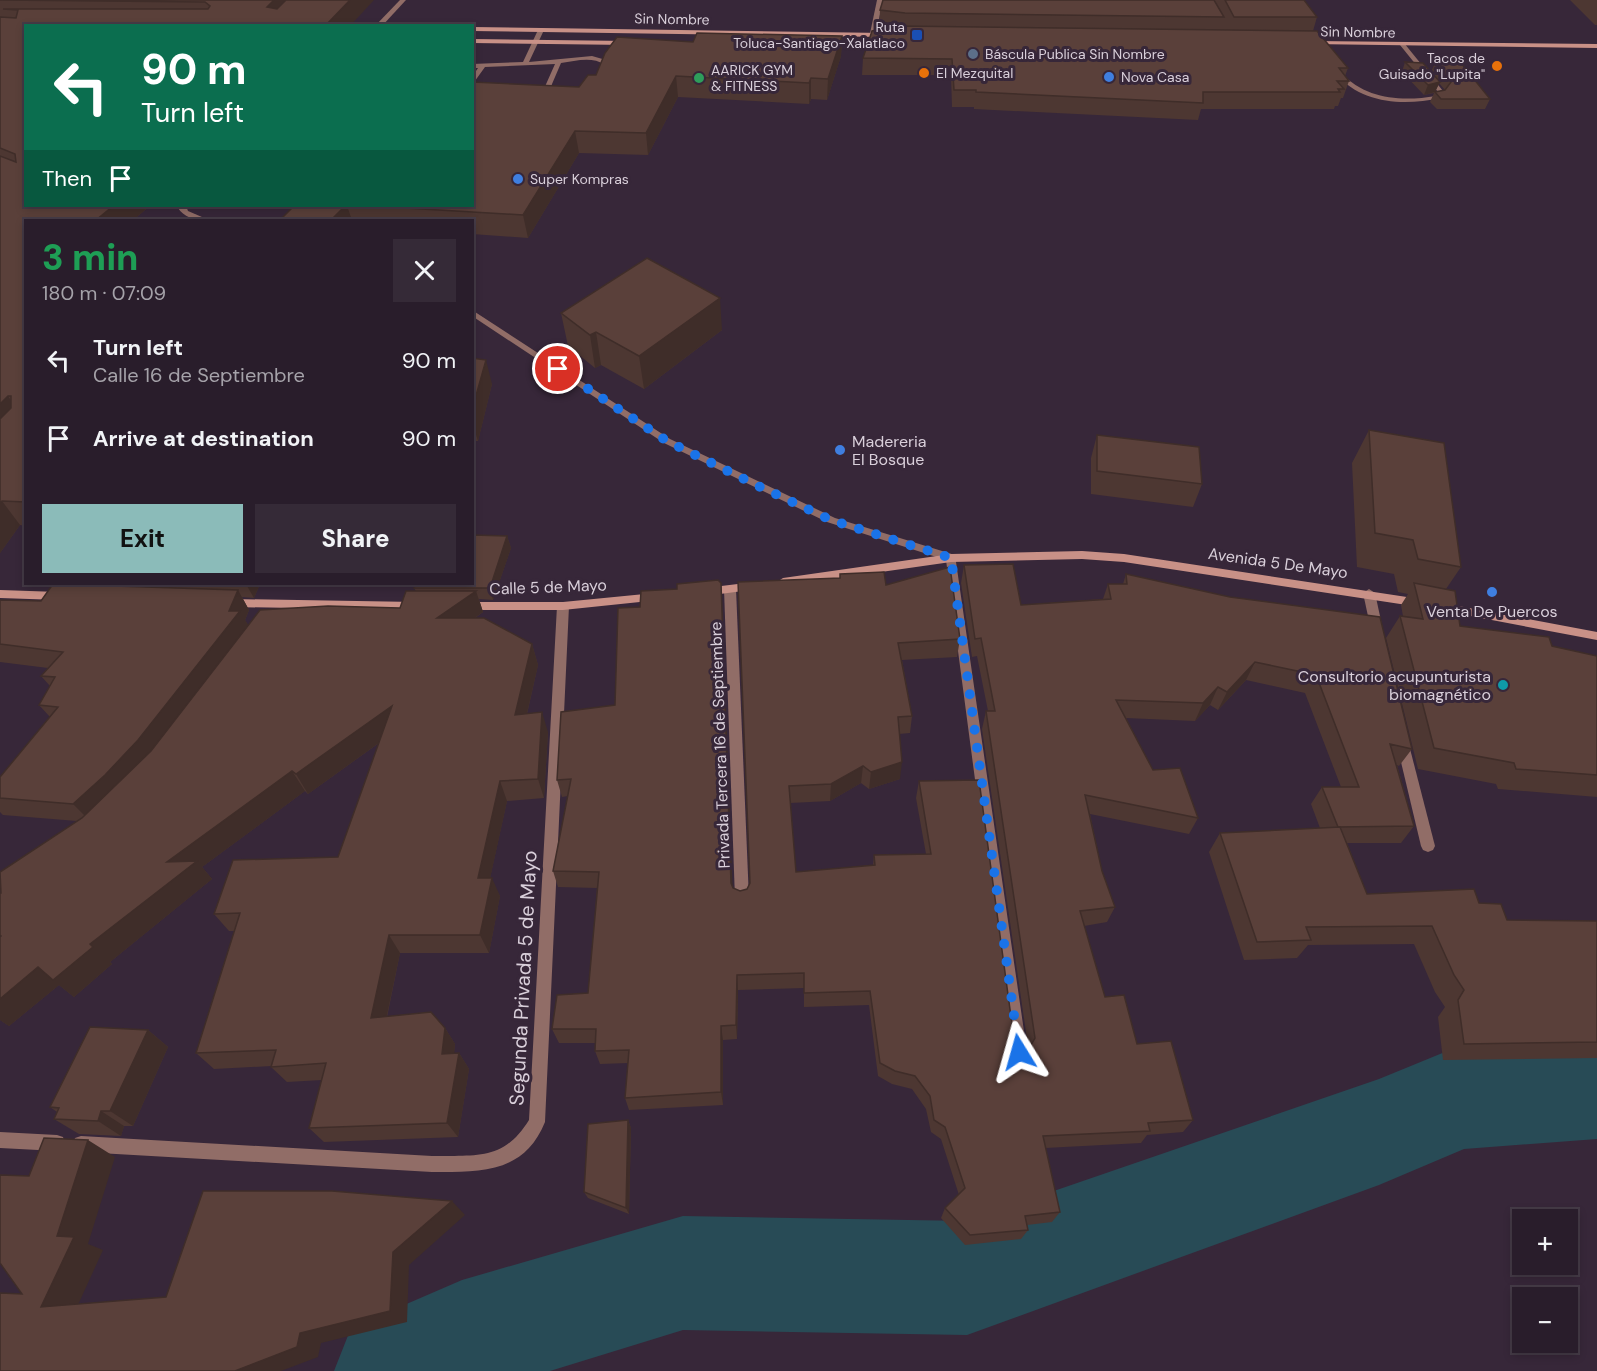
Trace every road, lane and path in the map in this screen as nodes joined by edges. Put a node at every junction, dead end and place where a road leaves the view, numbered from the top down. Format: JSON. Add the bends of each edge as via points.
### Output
{"nodes":[{"id":1,"x":403,"y":0,"type":"edge"},
{"id":2,"x":880,"y":0,"type":"edge"},
{"id":3,"x":380,"y":24,"type":"edge"},
{"id":4,"x":474,"y":29,"type":"edge"},
{"id":5,"x":541,"y":30,"type":"junction"},
{"id":6,"x":871,"y":34,"type":"junction"},
{"id":7,"x":474,"y":41,"type":"edge"},
{"id":8,"x":534,"y":42,"type":"junction"},
{"id":9,"x":639,"y":43,"type":"edge"},
{"id":10,"x":814,"y":43,"type":"edge"},
{"id":11,"x":871,"y":43,"type":"junction"},
{"id":12,"x":1303,"y":43,"type":"edge"},
{"id":13,"x":1314,"y":43,"type":"junction"},
{"id":14,"x":1402,"y":44,"type":"junction"},
{"id":15,"x":1597,"y":46,"type":"edge"},
{"id":16,"x":1321,"y":51,"type":"edge"},
{"id":17,"x":560,"y":62,"type":"junction"},
{"id":18,"x":525,"y":64,"type":"junction"},
{"id":19,"x":483,"y":65,"type":"junction"},
{"id":20,"x":474,"y":66,"type":"edge"},
{"id":21,"x":1334,"y":68,"type":"edge"},
{"id":22,"x":474,"y":80,"type":"edge"},
{"id":23,"x":599,"y":84,"type":"edge"},
{"id":24,"x":546,"y":91,"type":"edge"},
{"id":25,"x":182,"y":207,"type":"edge"},
{"id":26,"x":202,"y":219,"type":"edge"},
{"id":27,"x":474,"y":313,"type":"edge"},
{"id":28,"x":951,"y":558,"type":"junction"},
{"id":29,"x":730,"y":589,"type":"junction"},
{"id":30,"x":697,"y":593,"type":"edge"},
{"id":31,"x":1369,"y":593,"type":"junction"},
{"id":32,"x":0,"y":594,"type":"edge"},
{"id":33,"x":663,"y":596,"type":"edge"},
{"id":34,"x":68,"y":597,"type":"edge"},
{"id":35,"x":225,"y":603,"type":"edge"},
{"id":36,"x":434,"y":606,"type":"edge"},
{"id":37,"x":457,"y":606,"type":"edge"},
{"id":38,"x":563,"y":606,"type":"junction"},
{"id":39,"x":1597,"y":636,"type":"edge"},
{"id":40,"x":1380,"y":648,"type":"edge"},
{"id":41,"x":1398,"y":725,"type":"edge"},
{"id":42,"x":1428,"y":846,"type":"dead end"},
{"id":43,"x":742,"y":899,"type":"edge"},
{"id":44,"x":1019,"y":1052,"type":"edge"},
{"id":45,"x":0,"y":1140,"type":"edge"}],
"edges":[{"from":1,"to":3,"type":"street"},
{"from":2,"to":6,"type":"street"},
{"from":4,"to":5,"type":"main road","name":"Sin Nombre"},
{"from":5,"to":6,"type":"main road","name":"Sin Nombre"},
{"from":5,"to":8,"type":"street"},
{"from":6,"to":11,"type":"street"},
{"from":6,"to":11,"type":"main road","name":"Sin Nombre","via":[[892,38]]},
{"from":7,"to":8,"type":"main road","name":"Sin Nombre"},
{"from":8,"to":9,"type":"main road","name":"Sin Nombre"},
{"from":8,"to":18,"type":"street"},
{"from":10,"to":11,"type":"main road"},
{"from":12,"to":13,"type":"main road","name":"Sin Nombre"},
{"from":13,"to":14,"type":"main road","name":"Sin Nombre"},
{"from":13,"to":16,"type":"street"},
{"from":14,"to":15,"type":"main road","name":"Sin Nombre"},
{"from":14,"to":21,"type":"street","via":[[1442,92],[1438,97],[1376,97],[1353,88]]},
{"from":17,"to":18,"type":"street"},
{"from":17,"to":23,"type":"street","via":[[603,60],[608,65]]},
{"from":17,"to":24,"type":"street"},
{"from":18,"to":19,"type":"street"},
{"from":19,"to":20,"type":"street"},
{"from":19,"to":22,"type":"street"},
{"from":25,"to":26,"type":"street","via":[[185,213]]},
{"from":27,"to":28,"type":"street","via":[[667,441],[831,520]]},
{"from":28,"to":29,"type":"main road"},
{"from":28,"to":31,"type":"main road","name":"Avenida 5 De Mayo","via":[[1124,558]]},
{"from":28,"to":44,"type":"street"},
{"from":29,"to":30,"type":"main road"},
{"from":29,"to":43,"type":"street","name":"Privada Tercera 16 de Septiembre"},
{"from":31,"to":39,"type":"main road","name":"Avenida 5 De Mayo"},
{"from":31,"to":40,"type":"street"},
{"from":32,"to":34,"type":"main road"},
{"from":33,"to":38,"type":"main road","name":"Calle 5 de Mayo"},
{"from":35,"to":36,"type":"main road","via":[[278,610]]},
{"from":37,"to":38,"type":"main road","name":"Calle 5 de Mayo"},
{"from":38,"to":45,"type":"street","name":"Segunda Privada 5 de Mayo","via":[[537,1122],[517,1151],[491,1161],[432,1164]]},
{"from":41,"to":42,"type":"street"}]}
